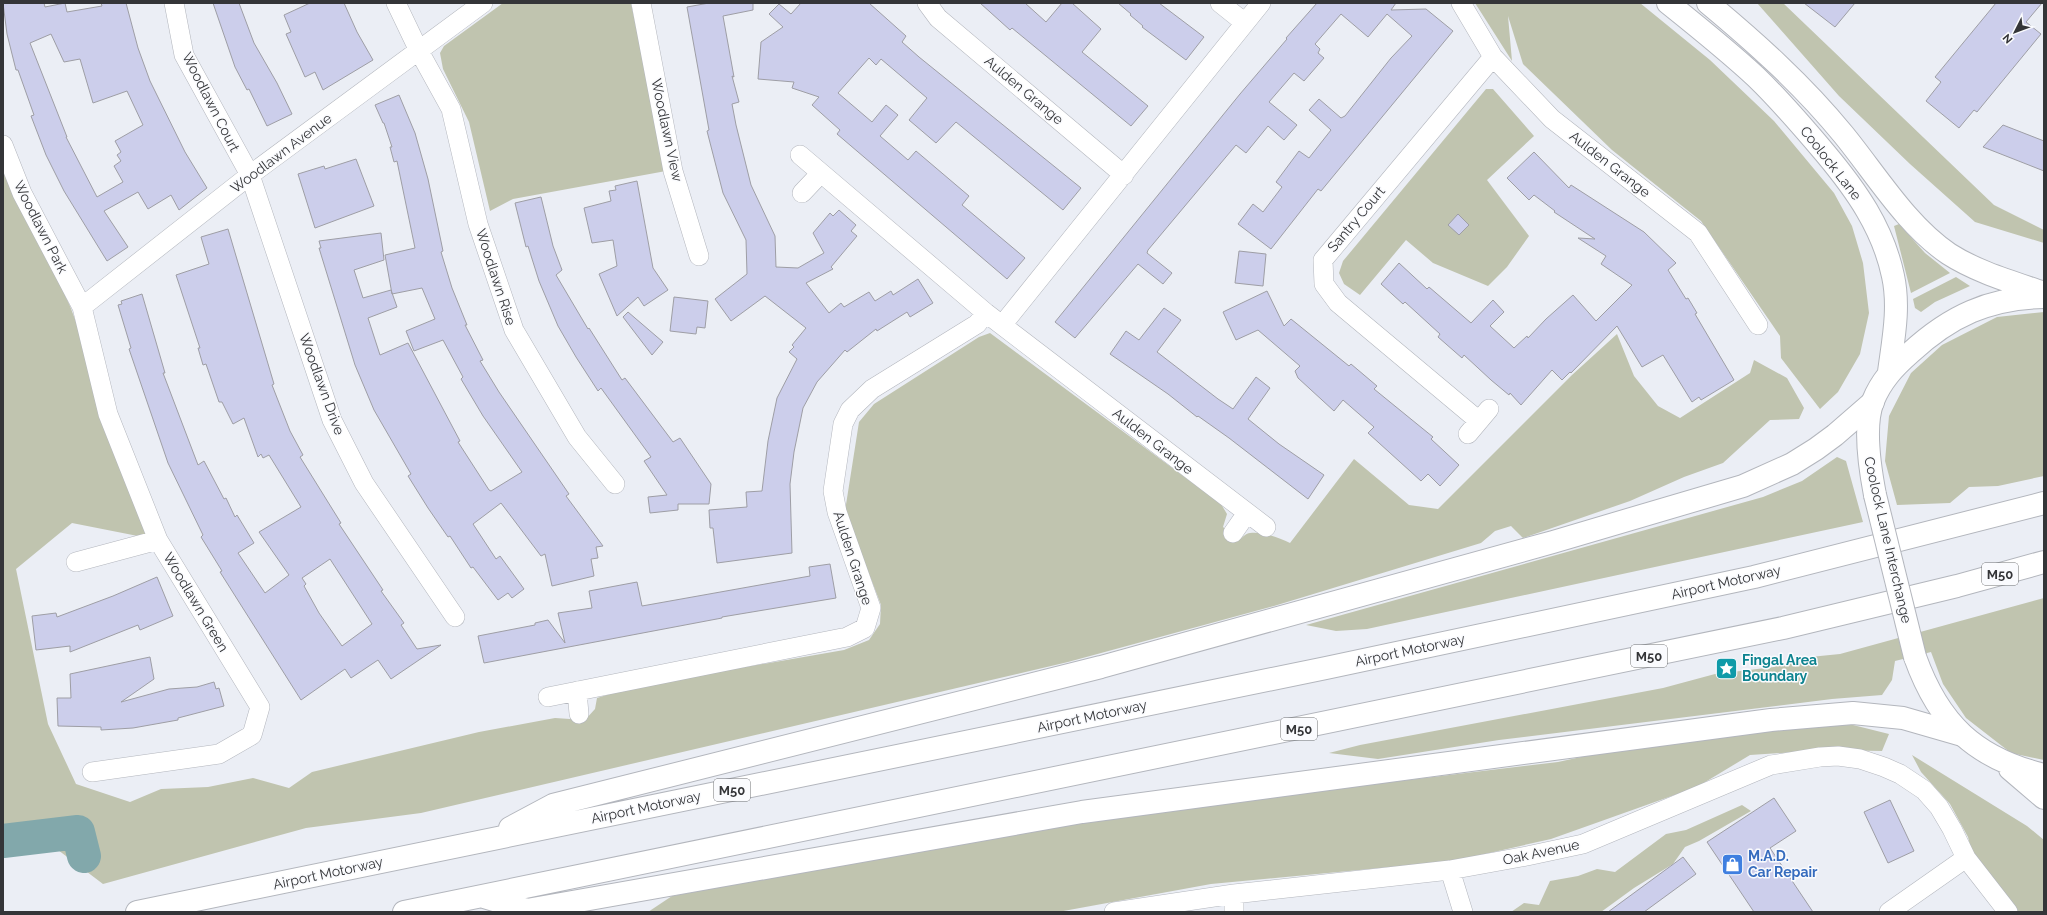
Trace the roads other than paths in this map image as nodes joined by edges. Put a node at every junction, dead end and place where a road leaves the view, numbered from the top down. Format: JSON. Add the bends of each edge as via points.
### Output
{"nodes":[{"id":1,"x":174,"y":3,"type":"edge"},
{"id":2,"x":396,"y":3,"type":"edge"},
{"id":3,"x":483,"y":3,"type":"edge"},
{"id":4,"x":640,"y":3,"type":"edge"},
{"id":5,"x":927,"y":3,"type":"edge"},
{"id":6,"x":1220,"y":3,"type":"edge"},
{"id":7,"x":1262,"y":3,"type":"edge"},
{"id":8,"x":1461,"y":3,"type":"edge"},
{"id":9,"x":1668,"y":3,"type":"edge"},
{"id":10,"x":1708,"y":3,"type":"edge"},
{"id":11,"x":1245,"y":23,"type":"junction"},
{"id":12,"x":419,"y":51,"type":"junction"},
{"id":13,"x":1493,"y":56,"type":"junction"},
{"id":14,"x":3,"y":145,"type":"edge"},
{"id":15,"x":800,"y":155,"type":"dead end"},
{"id":16,"x":820,"y":174,"type":"junction"},
{"id":17,"x":250,"y":175,"type":"junction"},
{"id":18,"x":1124,"y":175,"type":"junction"},
{"id":19,"x":802,"y":193,"type":"dead end"},
{"id":20,"x":699,"y":256,"type":"dead end"},
{"id":21,"x":2044,"y":293,"type":"edge"},
{"id":22,"x":2044,"y":297,"type":"edge"},
{"id":23,"x":82,"y":307,"type":"junction"},
{"id":24,"x":986,"y":313,"type":"junction"},
{"id":25,"x":1003,"y":324,"type":"junction"},
{"id":26,"x":1758,"y":325,"type":"dead end"},
{"id":27,"x":1889,"y":372,"type":"junction"},
{"id":28,"x":1873,"y":402,"type":"junction"},
{"id":29,"x":1478,"y":421,"type":"dead end"},
{"id":30,"x":615,"y":484,"type":"dead end"},
{"id":31,"x":2044,"y":503,"type":"edge"},
{"id":32,"x":1247,"y":513,"type":"junction"},
{"id":33,"x":1266,"y":527,"type":"dead end"},
{"id":34,"x":1233,"y":533,"type":"dead end"},
{"id":35,"x":158,"y":540,"type":"junction"},
{"id":36,"x":76,"y":562,"type":"dead end"},
{"id":37,"x":2044,"y":562,"type":"edge"},
{"id":38,"x":455,"y":617,"type":"dead end"},
{"id":39,"x":577,"y":691,"type":"junction"},
{"id":40,"x":548,"y":697,"type":"dead end"},
{"id":41,"x":579,"y":714,"type":"dead end"},
{"id":42,"x":1962,"y":736,"type":"junction"},
{"id":43,"x":1998,"y":760,"type":"junction"},
{"id":44,"x":92,"y":772,"type":"dead end"},
{"id":45,"x":2044,"y":775,"type":"edge"},
{"id":46,"x":2044,"y":798,"type":"edge"},
{"id":47,"x":490,"y":839,"type":"junction"},
{"id":48,"x":1966,"y":858,"type":"junction"},
{"id":49,"x":1450,"y":870,"type":"junction"},
{"id":50,"x":481,"y":896,"type":"junction"},
{"id":51,"x":1234,"y":903,"type":"edge"},
{"id":52,"x":137,"y":912,"type":"edge"},
{"id":53,"x":404,"y":912,"type":"edge"},
{"id":54,"x":1114,"y":912,"type":"edge"},
{"id":55,"x":1463,"y":912,"type":"edge"},
{"id":56,"x":1889,"y":912,"type":"edge"},
{"id":57,"x":2008,"y":912,"type":"edge"}],
"edges":[{"from":1,"to":17,"type":"street","name":"Woodlawn Court","via":[[184,55]]},
{"from":2,"to":12,"type":"street","name":"Woodlawn Rise"},
{"from":3,"to":12,"type":"street","name":"Woodlawn Avenue"},
{"from":4,"to":20,"type":"street","name":"Woodlawn View","via":[[673,170]]},
{"from":5,"to":18,"type":"street","name":"Aulden Grange","via":[[938,18]]},
{"from":6,"to":11,"type":"street"},
{"from":7,"to":11,"type":"street"},
{"from":8,"to":13,"type":"street","name":"Aulden Grange"},
{"from":9,"to":27,"type":"main road","name":"Coolock Lane","via":[[1756,78],[1786,108],[1836,167],[1869,212],[1887,252],[1894,278],[1895,324]]},
{"from":10,"to":21,"type":"main road","name":"Coolock Lane","via":[[1758,45],[1796,82],[1843,134],[1906,214],[1935,243],[1963,262]]},
{"from":11,"to":18,"type":"street"},
{"from":12,"to":17,"type":"street","name":"Woodlawn Avenue"},
{"from":12,"to":30,"type":"street","name":"Woodlawn Rise","via":[[451,109],[478,224],[514,330],[577,437]]},
{"from":13,"to":26,"type":"street","name":"Aulden Grange","via":[[1552,119],[1698,233]]},
{"from":13,"to":29,"type":"street","name":"Santry Court","via":[[1322,260],[1324,284],[1338,302]]},
{"from":14,"to":23,"type":"street","name":"Woodlawn Park","via":[[22,193]]},
{"from":15,"to":16,"type":"street","name":"Aulden Grange"},
{"from":16,"to":19,"type":"street"},
{"from":16,"to":24,"type":"street","name":"Aulden Grange"},
{"from":17,"to":23,"type":"street","name":"Woodlawn Avenue"},
{"from":17,"to":38,"type":"street","name":"Woodlawn Drive","via":[[332,420],[364,483]]},
{"from":18,"to":25,"type":"street"},
{"from":22,"to":27,"type":"main road","name":"Coolock Lane Interchange","via":[[1999,302],[1961,315],[1931,334]]},
{"from":23,"to":35,"type":"street","name":"Woodlawn Green","via":[[108,414]]},
{"from":24,"to":25,"type":"street","name":"Aulden Grange"},
{"from":24,"to":39,"type":"street","name":"Aulden Grange","via":[[977,324],[872,389],[850,410],[843,424],[833,491],[837,512],[871,608],[865,628],[847,637]]},
{"from":25,"to":32,"type":"street","name":"Aulden Grange"},
{"from":27,"to":28,"type":"main road","name":"Coolock Lane Interchange"},
{"from":28,"to":42,"type":"main road","name":"Coolock Lane Interchange","bridge":true,"via":[[1868,450],[1875,495],[1915,657],[1936,703]]},
{"from":28,"to":47,"type":"main road","via":[[1835,436],[1816,449],[1786,467],[1743,486],[1545,544],[1101,667],[553,805]]},
{"from":31,"to":47,"type":"main road","name":"Airport Motorway","number":"M50","via":[[1754,577],[1334,667]]},
{"from":32,"to":33,"type":"street","name":"Aulden Grange"},
{"from":32,"to":34,"type":"street"},
{"from":35,"to":36,"type":"street"},
{"from":35,"to":44,"type":"street","name":"Woodlawn Green","via":[[260,707],[252,735],[219,754]]},
{"from":37,"to":50,"type":"main road","number":"M50","via":[[1776,630]]},
{"from":39,"to":40,"type":"street","name":"Aulden Grange"},
{"from":39,"to":41,"type":"street"},
{"from":42,"to":43,"type":"main road","name":"Coolock Lane Interchange"},
{"from":42,"to":50,"type":"main road","via":[[1904,718],[1853,713],[1771,720],[1082,812],[527,910]]},
{"from":43,"to":45,"type":"main road","name":"Coolock Lane Interchange"},
{"from":43,"to":46,"type":"main road"},
{"from":47,"to":52,"type":"main road","name":"Airport Motorway","number":"M50"},
{"from":48,"to":49,"type":"street","name":"Oak Avenue","via":[[1939,807],[1924,790],[1900,774],[1860,759],[1820,757],[1770,765],[1583,844]]},
{"from":48,"to":56,"type":"street"},
{"from":48,"to":57,"type":"street"},
{"from":49,"to":51,"type":"street","name":"Oak Avenue"},
{"from":49,"to":55,"type":"street"},
{"from":50,"to":53,"type":"main road","number":"M50"},
{"from":51,"to":54,"type":"street","name":"Oak Avenue"}]}
